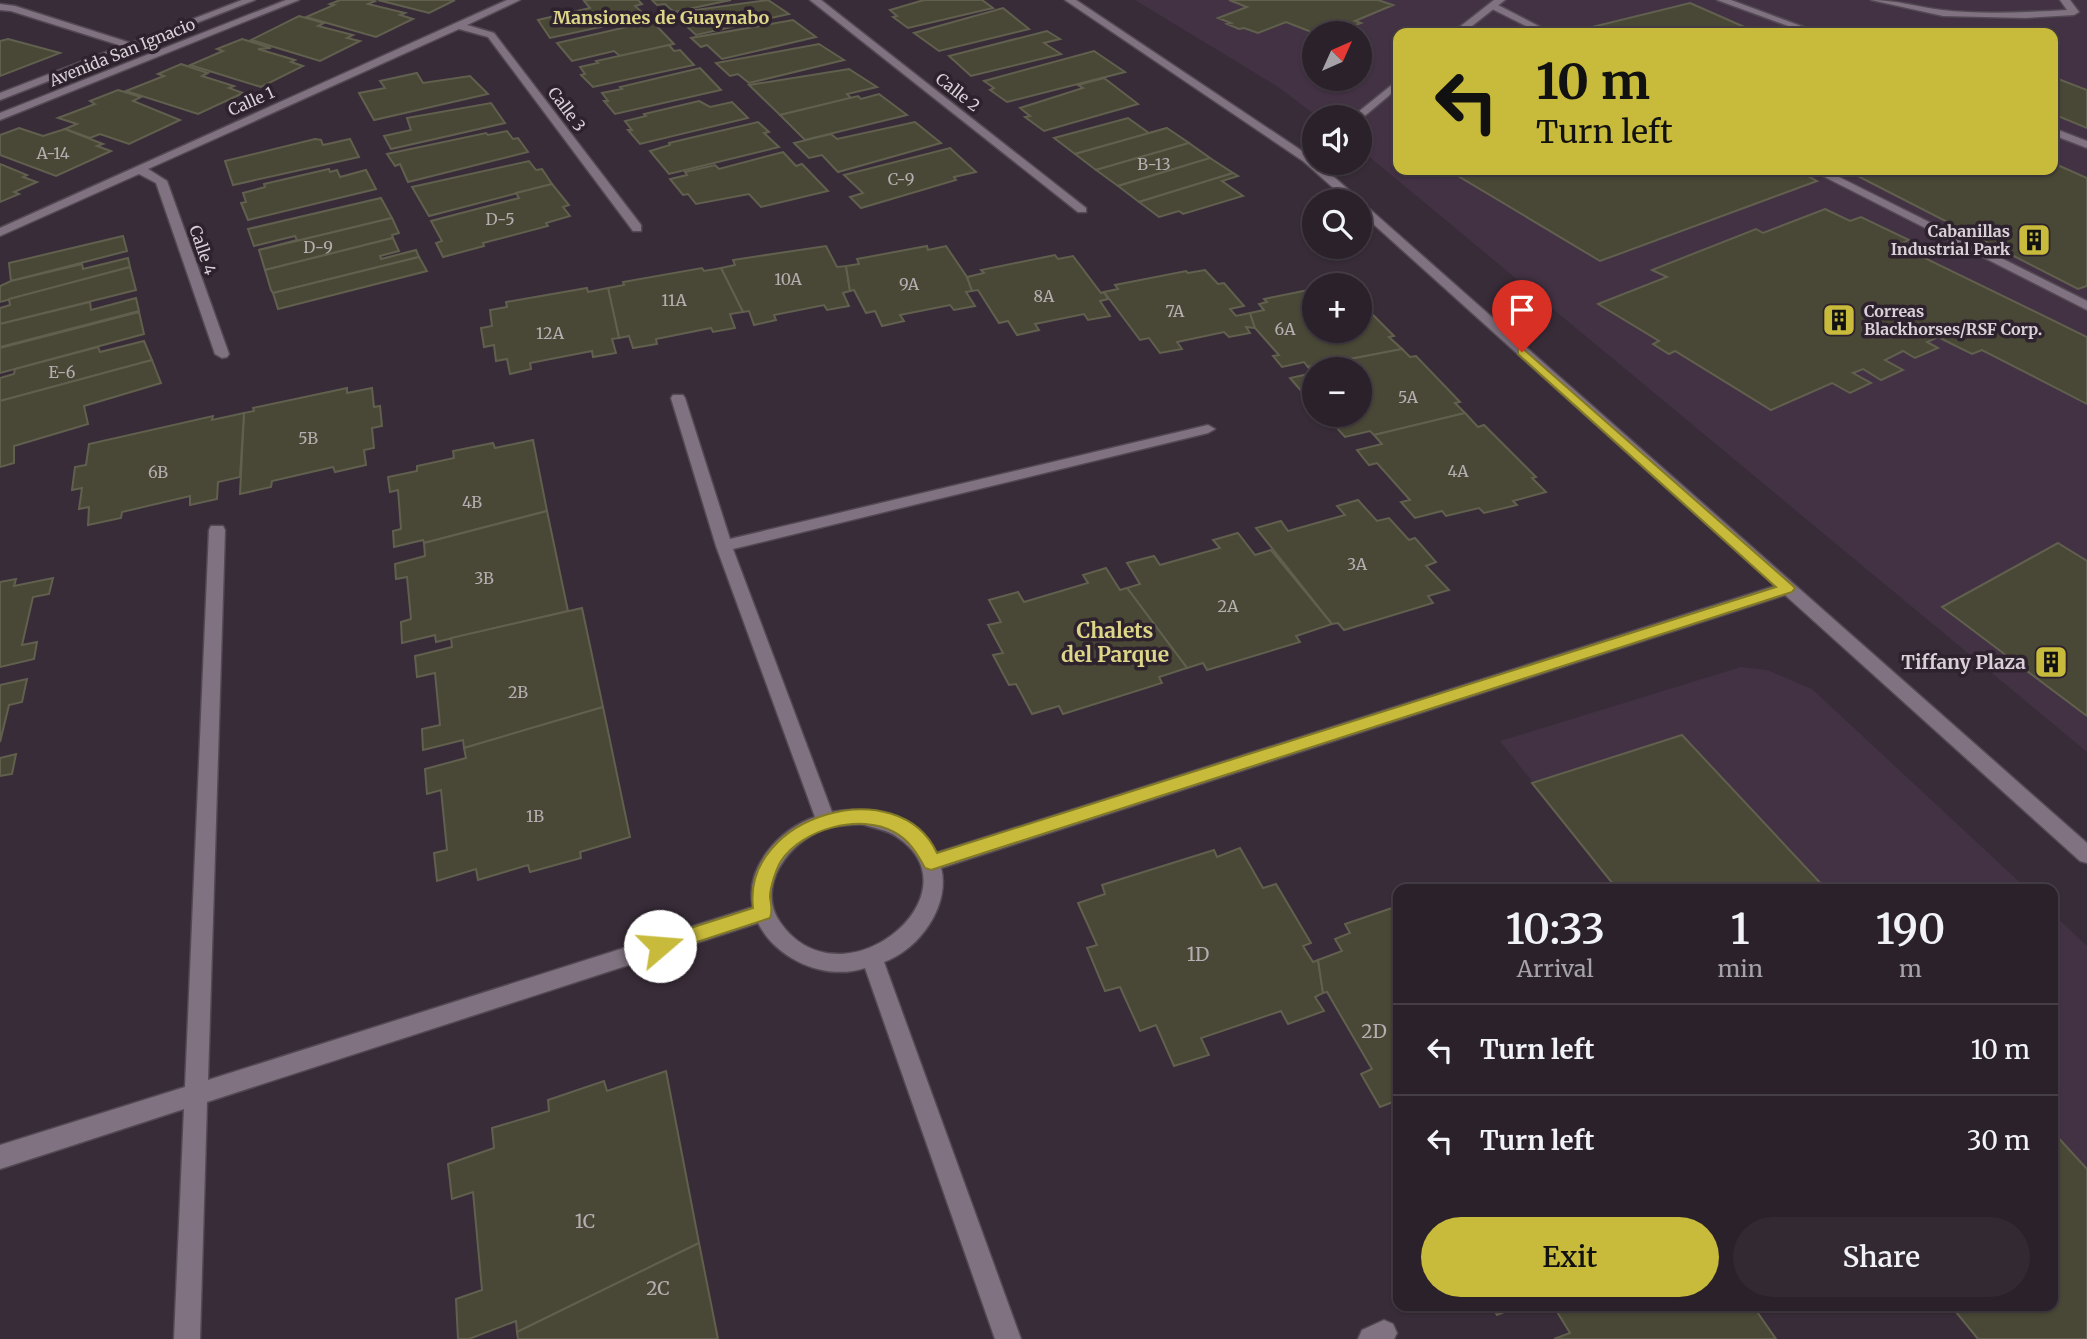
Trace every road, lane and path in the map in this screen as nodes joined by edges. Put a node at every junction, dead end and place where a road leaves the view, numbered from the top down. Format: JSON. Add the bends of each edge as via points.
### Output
{"nodes":[{"id":1,"x":250,"y":0,"type":"edge"},
{"id":2,"x":294,"y":0,"type":"edge"},
{"id":3,"x":515,"y":0,"type":"edge"},
{"id":4,"x":815,"y":0,"type":"edge"},
{"id":5,"x":1070,"y":0,"type":"edge"},
{"id":6,"x":1722,"y":0,"type":"edge"},
{"id":7,"x":1876,"y":0,"type":"edge"},
{"id":8,"x":2065,"y":0,"type":"edge"},
{"id":9,"x":1496,"y":3,"type":"edge"},
{"id":10,"x":0,"y":7,"type":"edge"},
{"id":11,"x":459,"y":26,"type":"junction"},
{"id":12,"x":1464,"y":28,"type":"edge"},
{"id":13,"x":1538,"y":28,"type":"edge"},
{"id":14,"x":1801,"y":28,"type":"edge"},
{"id":15,"x":131,"y":47,"type":"junction"},
{"id":16,"x":1393,"y":87,"type":"edge"},
{"id":17,"x":0,"y":97,"type":"edge"},
{"id":18,"x":1371,"y":105,"type":"edge"},
{"id":19,"x":0,"y":117,"type":"edge"},
{"id":20,"x":2058,"y":133,"type":"edge"},
{"id":21,"x":2087,"y":145,"type":"edge"},
{"id":22,"x":1302,"y":150,"type":"edge"},
{"id":23,"x":139,"y":169,"type":"junction"},
{"id":24,"x":1329,"y":175,"type":"edge"},
{"id":25,"x":1827,"y":175,"type":"edge"},
{"id":26,"x":1343,"y":189,"type":"edge"},
{"id":27,"x":1082,"y":210,"type":"dead end"},
{"id":28,"x":1372,"y":217,"type":"edge"},
{"id":29,"x":637,"y":228,"type":"dead end"},
{"id":30,"x":0,"y":232,"type":"edge"},
{"id":31,"x":2087,"y":306,"type":"edge"},
{"id":32,"x":222,"y":354,"type":"dead end"},
{"id":33,"x":678,"y":398,"type":"dead end"},
{"id":34,"x":1208,"y":429,"type":"dead end"},
{"id":35,"x":217,"y":530,"type":"dead end"},
{"id":36,"x":724,"y":546,"type":"junction"},
{"id":37,"x":1787,"y":588,"type":"junction"},
{"id":38,"x":826,"y":821,"type":"junction"},
{"id":39,"x":2087,"y":855,"type":"edge"},
{"id":40,"x":931,"y":863,"type":"junction"},
{"id":41,"x":763,"y":913,"type":"junction"},
{"id":42,"x":872,"y":957,"type":"junction"},
{"id":43,"x":197,"y":1095,"type":"junction"},
{"id":44,"x":0,"y":1157,"type":"edge"},
{"id":45,"x":187,"y":1339,"type":"edge"},
{"id":46,"x":1008,"y":1339,"type":"edge"}],
"edges":[{"from":1,"to":15,"type":"street","name":"Avenida San Ignacio"},
{"from":2,"to":19,"type":"street","name":"Avenida San Ignacio"},
{"from":3,"to":11,"type":"street","name":"Calle 1"},
{"from":4,"to":27,"type":"street","name":"Calle 2"},
{"from":5,"to":22,"type":"street"},
{"from":6,"to":14,"type":"street"},
{"from":7,"to":8,"type":"street","via":[[1943,13],[2074,12]]},
{"from":9,"to":12,"type":"street"},
{"from":9,"to":13,"type":"street"},
{"from":10,"to":15,"type":"street"},
{"from":11,"to":23,"type":"street","name":"Calle 1"},
{"from":11,"to":29,"type":"street","name":"Calle 3","via":[[491,35]]},
{"from":15,"to":17,"type":"street","name":"Avenida San Ignacio"},
{"from":16,"to":18,"type":"street"},
{"from":20,"to":21,"type":"street"},
{"from":23,"to":30,"type":"street","name":"Calle 1"},
{"from":23,"to":32,"type":"street","name":"Calle 4","via":[[161,181]]},
{"from":24,"to":26,"type":"street"},
{"from":25,"to":31,"type":"street"},
{"from":28,"to":37,"type":"street"},
{"from":33,"to":36,"type":"street"},
{"from":34,"to":36,"type":"street"},
{"from":35,"to":43,"type":"street"},
{"from":36,"to":38,"type":"street"},
{"from":37,"to":39,"type":"street"},
{"from":37,"to":40,"type":"street"},
{"from":38,"to":40,"type":"street","via":[[862,816],[900,827],[927,852]]},
{"from":38,"to":41,"type":"street","via":[[786,843],[772,859],[761,895]]},
{"from":40,"to":42,"type":"street","via":[[934,887],[922,923]]},
{"from":41,"to":42,"type":"street","via":[[784,944],[801,954],[844,962]]},
{"from":41,"to":43,"type":"street"},
{"from":42,"to":46,"type":"street"},
{"from":43,"to":44,"type":"street"},
{"from":43,"to":45,"type":"street"}]}
